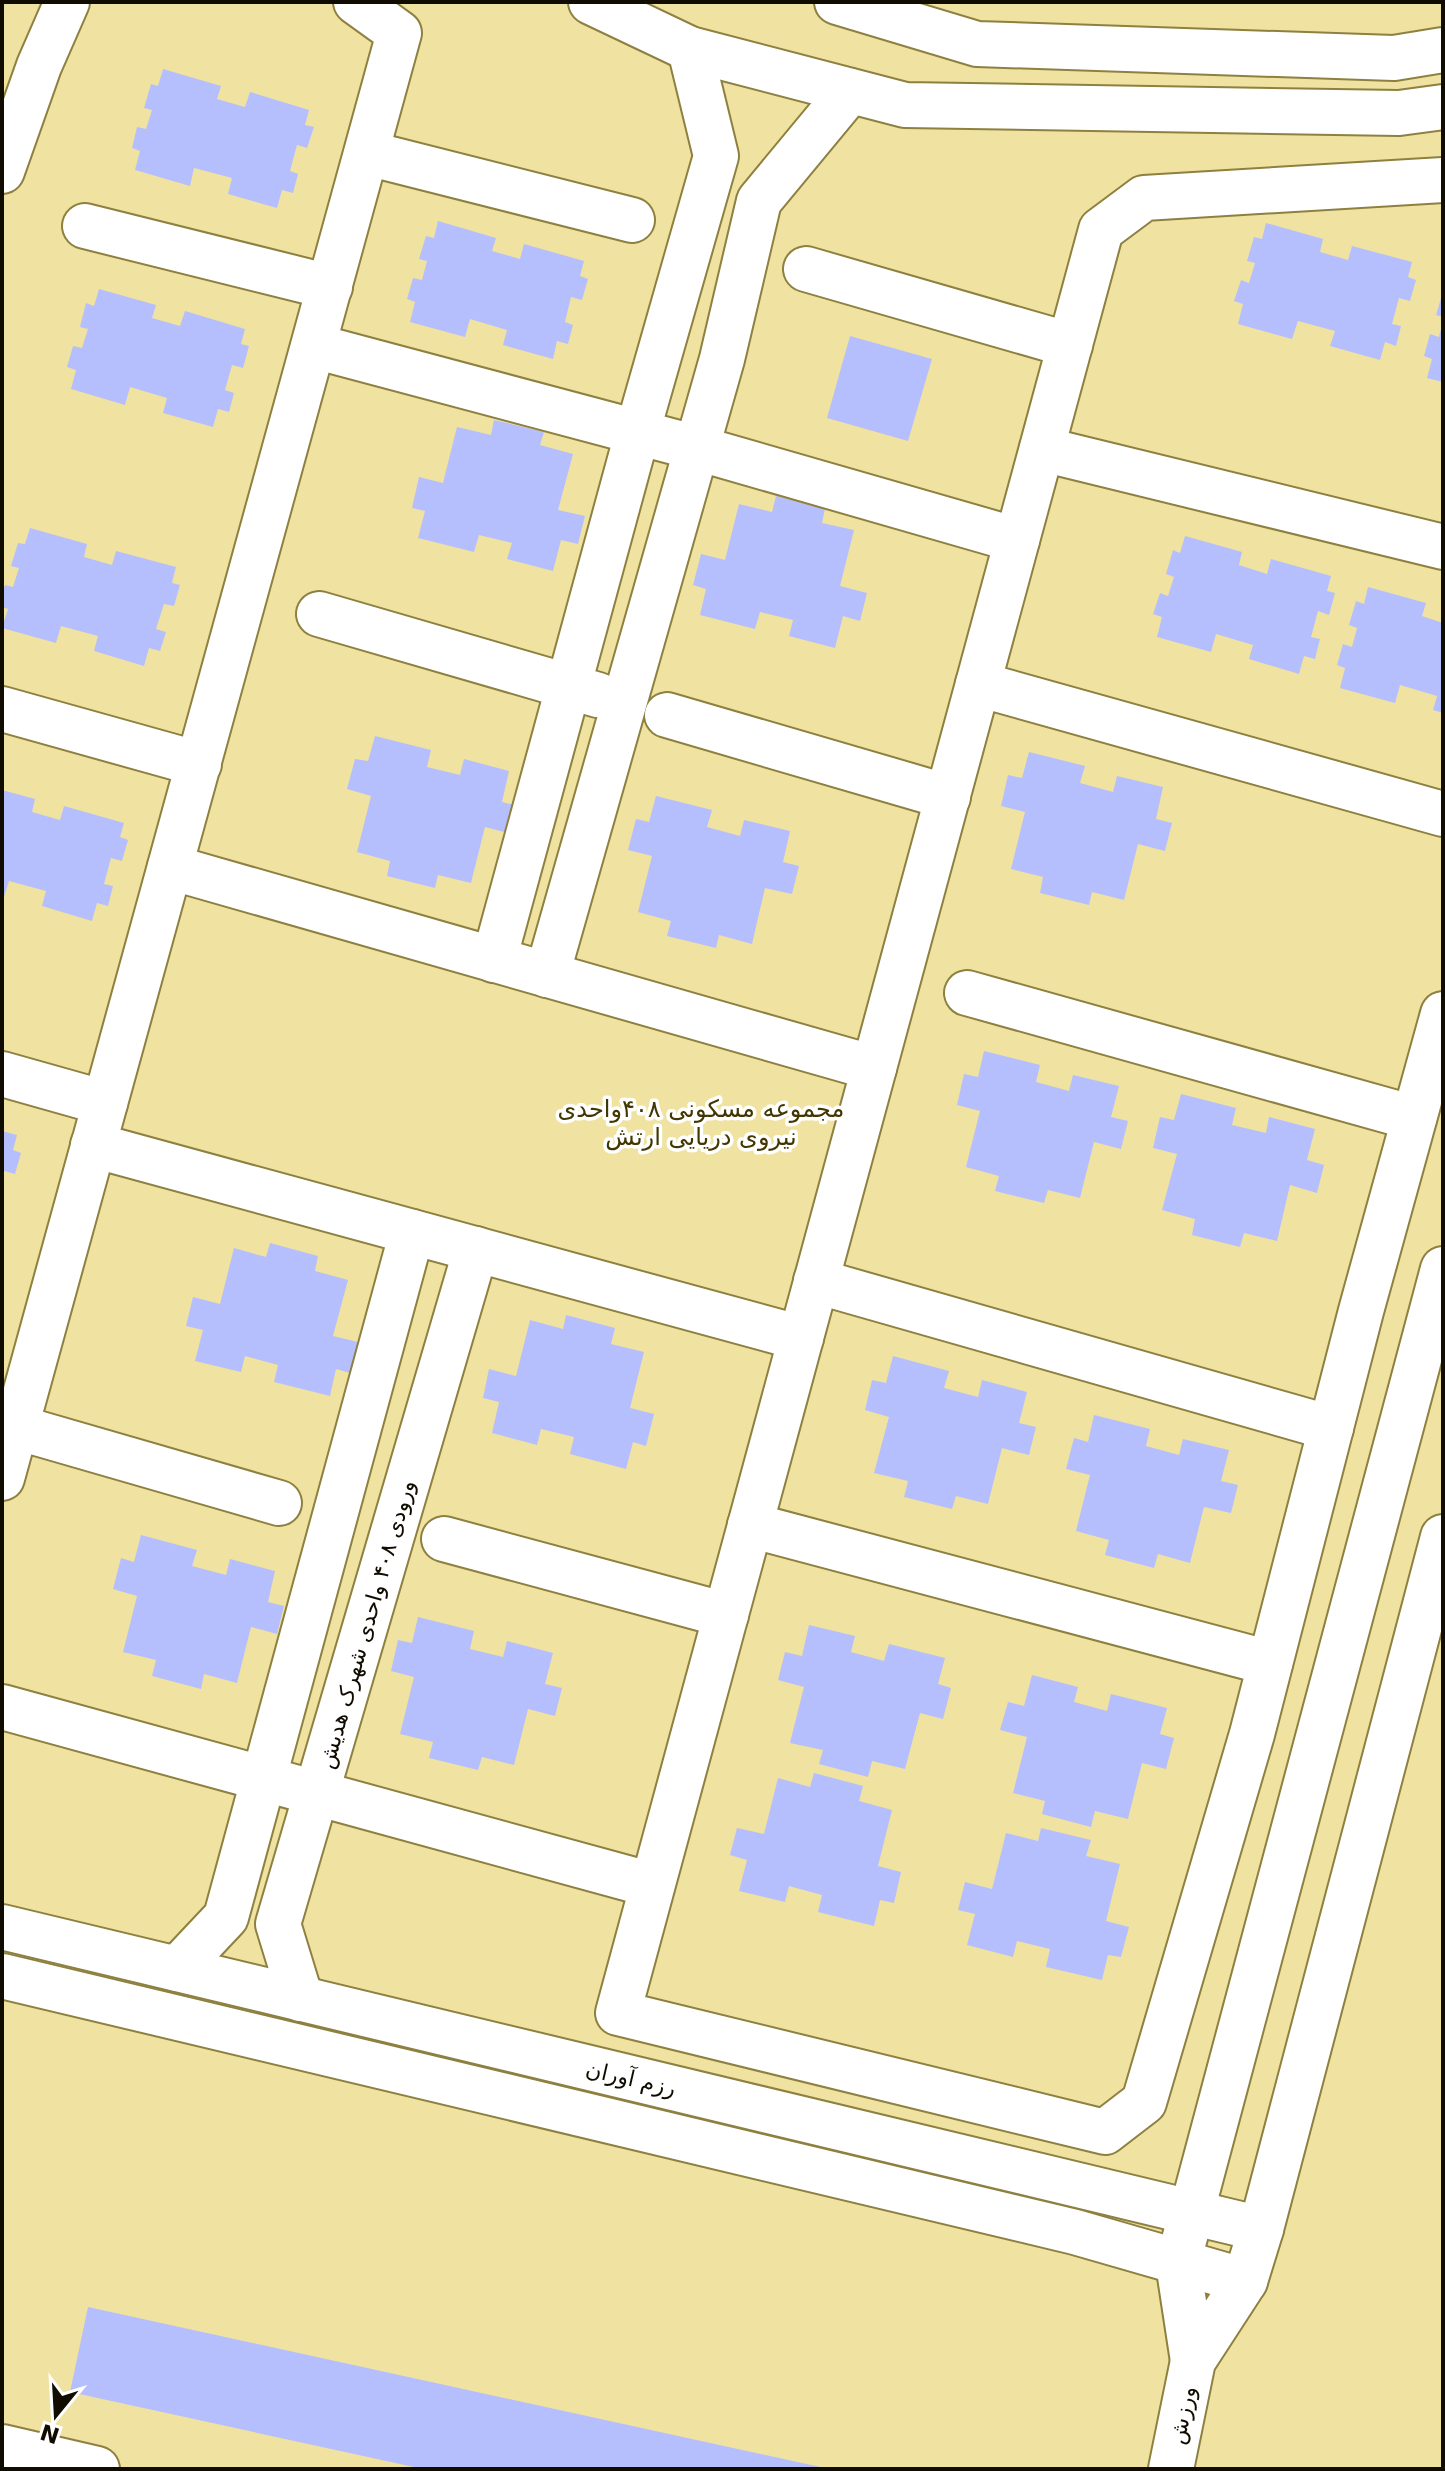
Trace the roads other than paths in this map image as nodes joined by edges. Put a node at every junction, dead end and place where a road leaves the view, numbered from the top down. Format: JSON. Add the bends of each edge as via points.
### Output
{"nodes":[{"id":1,"x":67,"y":2,"type":"edge"},
{"id":2,"x":356,"y":2,"type":"edge"},
{"id":3,"x":591,"y":2,"type":"edge"},
{"id":4,"x":837,"y":2,"type":"edge"},
{"id":5,"x":690,"y":49,"type":"junction"},
{"id":6,"x":1443,"y":50,"type":"edge"},
{"id":7,"x":850,"y":91,"type":"junction"},
{"id":8,"x":1443,"y":107,"type":"edge"},
{"id":9,"x":367,"y":153,"type":"junction"},
{"id":10,"x":2,"y":171,"type":"edge"},
{"id":11,"x":1443,"y":180,"type":"edge"},
{"id":12,"x":632,"y":220,"type":"dead end"},
{"id":13,"x":85,"y":226,"type":"dead end"},
{"id":14,"x":806,"y":269,"type":"dead end"},
{"id":15,"x":330,"y":287,"type":"junction"},
{"id":16,"x":1070,"y":345,"type":"junction"},
{"id":17,"x":314,"y":346,"type":"junction"},
{"id":18,"x":637,"y":434,"type":"junction"},
{"id":19,"x":697,"y":448,"type":"junction"},
{"id":20,"x":1042,"y":449,"type":"junction"},
{"id":21,"x":1017,"y":540,"type":"junction"},
{"id":22,"x":1443,"y":547,"type":"edge"},
{"id":23,"x":319,"y":614,"type":"dead end"},
{"id":24,"x":978,"y":684,"type":"junction"},
{"id":25,"x":569,"y":688,"type":"junction"},
{"id":26,"x":623,"y":701,"type":"junction"},
{"id":27,"x":2,"y":709,"type":"edge"},
{"id":28,"x":667,"y":715,"type":"dead end"},
{"id":29,"x":199,"y":764,"type":"junction"},
{"id":30,"x":948,"y":797,"type":"junction"},
{"id":31,"x":1443,"y":814,"type":"edge"},
{"id":32,"x":170,"y":867,"type":"junction"},
{"id":33,"x":494,"y":960,"type":"junction"},
{"id":34,"x":547,"y":975,"type":"junction"},
{"id":35,"x":967,"y":993,"type":"dead end"},
{"id":36,"x":1443,"y":1014,"type":"edge"},
{"id":37,"x":874,"y":1068,"type":"junction"},
{"id":38,"x":2,"y":1074,"type":"edge"},
{"id":39,"x":105,"y":1103,"type":"junction"},
{"id":40,"x":1414,"y":1118,"type":"junction"},
{"id":41,"x":93,"y":1145,"type":"junction"},
{"id":42,"x":412,"y":1232,"type":"junction"},
{"id":43,"x":476,"y":1249,"type":"junction"},
{"id":44,"x":1443,"y":1269,"type":"edge"},
{"id":45,"x":816,"y":1281,"type":"junction"},
{"id":46,"x":801,"y":1338,"type":"junction"},
{"id":47,"x":16,"y":1427,"type":"junction"},
{"id":48,"x":1331,"y":1428,"type":"junction"},
{"id":49,"x":2,"y":1478,"type":"edge"},
{"id":50,"x":279,"y":1503,"type":"dead end"},
{"id":51,"x":750,"y":1525,"type":"junction"},
{"id":52,"x":1443,"y":1537,"type":"edge"},
{"id":53,"x":444,"y":1539,"type":"dead end"},
{"id":54,"x":726,"y":1615,"type":"junction"},
{"id":55,"x":1270,"y":1663,"type":"junction"},
{"id":56,"x":2,"y":1707,"type":"edge"},
{"id":57,"x":263,"y":1778,"type":"junction"},
{"id":58,"x":317,"y":1793,"type":"junction"},
{"id":59,"x":652,"y":1885,"type":"junction"},
{"id":60,"x":2,"y":1927,"type":"edge"},
{"id":61,"x":177,"y":1969,"type":"junction"},
{"id":62,"x":2,"y":1976,"type":"edge"},
{"id":63,"x":301,"y":1999,"type":"junction"},
{"id":64,"x":1192,"y":2212,"type":"junction"},
{"id":65,"x":1261,"y":2229,"type":"junction"},
{"id":66,"x":1178,"y":2263,"type":"junction"},
{"id":67,"x":1245,"y":2281,"type":"junction"},
{"id":68,"x":1193,"y":2361,"type":"junction"},
{"id":69,"x":2,"y":2447,"type":"edge"},
{"id":70,"x":97,"y":2469,"type":"edge"},
{"id":71,"x":1171,"y":2469,"type":"edge"}],
"edges":[{"from":1,"to":10,"type":"street"},
{"from":2,"to":9,"type":"street","via":[[399,33]]},
{"from":3,"to":5,"type":"street"},
{"from":4,"to":6,"type":"street","via":[[977,44],[1394,58]]},
{"from":5,"to":7,"type":"street"},
{"from":5,"to":18,"type":"street","via":[[716,156]]},
{"from":7,"to":8,"type":"street","via":[[905,105],[1399,113]]},
{"from":7,"to":19,"type":"street","via":[[759,201]]},
{"from":9,"to":12,"type":"street"},
{"from":9,"to":15,"type":"street"},
{"from":11,"to":16,"type":"street","via":[[1144,198],[1101,230]]},
{"from":13,"to":15,"type":"street"},
{"from":14,"to":16,"type":"street"},
{"from":15,"to":17,"type":"street"},
{"from":16,"to":20,"type":"street"},
{"from":17,"to":18,"type":"street"},
{"from":17,"to":29,"type":"street"},
{"from":18,"to":19,"type":"street"},
{"from":18,"to":25,"type":"street"},
{"from":19,"to":21,"type":"street"},
{"from":19,"to":26,"type":"street"},
{"from":20,"to":21,"type":"street"},
{"from":20,"to":22,"type":"street"},
{"from":21,"to":24,"type":"street"},
{"from":23,"to":25,"type":"street"},
{"from":24,"to":30,"type":"street"},
{"from":24,"to":31,"type":"street"},
{"from":25,"to":26,"type":"street"},
{"from":25,"to":33,"type":"street"},
{"from":26,"to":34,"type":"street"},
{"from":27,"to":29,"type":"street"},
{"from":28,"to":30,"type":"street"},
{"from":29,"to":32,"type":"street"},
{"from":30,"to":37,"type":"street"},
{"from":32,"to":33,"type":"street"},
{"from":32,"to":39,"type":"street"},
{"from":33,"to":34,"type":"street"},
{"from":34,"to":37,"type":"street"},
{"from":35,"to":40,"type":"street"},
{"from":36,"to":40,"type":"street"},
{"from":37,"to":45,"type":"street"},
{"from":38,"to":39,"type":"street"},
{"from":39,"to":41,"type":"street"},
{"from":40,"to":48,"type":"street"},
{"from":41,"to":42,"type":"street"},
{"from":41,"to":47,"type":"street"},
{"from":42,"to":43,"type":"street"},
{"from":42,"to":57,"type":"street"},
{"from":43,"to":46,"type":"street"},
{"from":43,"to":58,"type":"street","name":"ورودی ۴۰۸ واحدی شهرک هدیش"},
{"from":44,"to":64,"type":"street"},
{"from":45,"to":46,"type":"street"},
{"from":45,"to":48,"type":"street"},
{"from":46,"to":51,"type":"street"},
{"from":47,"to":49,"type":"street"},
{"from":47,"to":50,"type":"street"},
{"from":48,"to":55,"type":"street"},
{"from":51,"to":54,"type":"street"},
{"from":51,"to":55,"type":"street"},
{"from":52,"to":65,"type":"street"},
{"from":53,"to":54,"type":"street"},
{"from":54,"to":59,"type":"street"},
{"from":55,"to":59,"type":"street","via":[[1144,2102],[1105,2132],[618,2013]]},
{"from":56,"to":57,"type":"street"},
{"from":57,"to":58,"type":"street"},
{"from":57,"to":61,"type":"street","via":[[226,1917]]},
{"from":58,"to":59,"type":"street"},
{"from":58,"to":63,"type":"street","name":"ورودی ۴۰۸ واحدی شهرک هدیش","via":[[278,1924]]},
{"from":60,"to":61,"type":"street","name":"رزم آوران"},
{"from":61,"to":63,"type":"street","name":"رزم آوران"},
{"from":62,"to":66,"type":"street","via":[[1075,2232]]},
{"from":63,"to":64,"type":"street","name":"رزم آوران"},
{"from":64,"to":65,"type":"street","name":"رزم آوران"},
{"from":64,"to":66,"type":"street"},
{"from":65,"to":67,"type":"street"},
{"from":66,"to":67,"type":"street"},
{"from":66,"to":68,"type":"street"},
{"from":67,"to":68,"type":"street"},
{"from":68,"to":71,"type":"street","name":"ورزش"},
{"from":69,"to":70,"type":"street"}]}
